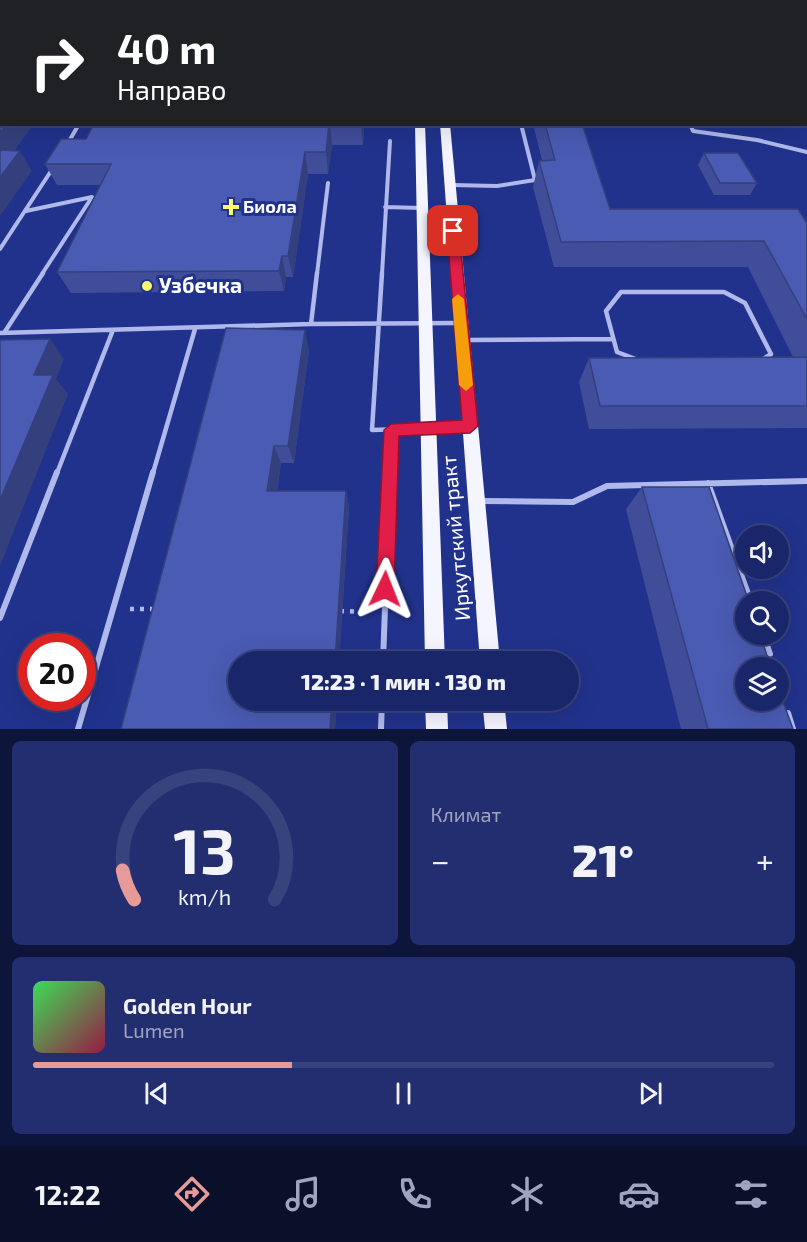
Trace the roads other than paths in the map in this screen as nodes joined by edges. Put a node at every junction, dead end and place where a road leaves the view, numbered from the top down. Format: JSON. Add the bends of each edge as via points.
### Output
{"nodes":[{"id":1,"x":246,"y":0,"type":"edge"},
{"id":2,"x":317,"y":0,"type":"edge"},
{"id":3,"x":78,"y":126,"type":"edge"},
{"id":4,"x":420,"y":126,"type":"edge"},
{"id":5,"x":445,"y":126,"type":"edge"},
{"id":6,"x":522,"y":126,"type":"edge"},
{"id":7,"x":691,"y":126,"type":"edge"},
{"id":8,"x":390,"y":141,"type":"dead end"},
{"id":9,"x":63,"y":152,"type":"edge"},
{"id":10,"x":807,"y":152,"type":"edge"},
{"id":11,"x":57,"y":162,"type":"edge"},
{"id":12,"x":328,"y":183,"type":"dead end"},
{"id":13,"x":450,"y":185,"type":"junction"},
{"id":14,"x":385,"y":207,"type":"junction"},
{"id":15,"x":421,"y":208,"type":"junction"},
{"id":16,"x":26,"y":211,"type":"junction"},
{"id":17,"x":0,"y":249,"type":"edge"},
{"id":18,"x":459,"y":323,"type":"junction"},
{"id":19,"x":311,"y":324,"type":"junction"},
{"id":20,"x":378,"y":324,"type":"junction"},
{"id":21,"x":425,"y":325,"type":"junction"},
{"id":22,"x":195,"y":328,"type":"junction"},
{"id":23,"x":113,"y":330,"type":"junction"},
{"id":24,"x":2,"y":333,"type":"edge"},
{"id":25,"x":614,"y":339,"type":"junction"},
{"id":26,"x":461,"y":340,"type":"junction"},
{"id":27,"x":470,"y":426,"type":"junction"},
{"id":28,"x":428,"y":428,"type":"junction"},
{"id":29,"x":391,"y":430,"type":"junction"},
{"id":30,"x":807,"y":481,"type":"edge"},
{"id":31,"x":708,"y":483,"type":"junction"},
{"id":32,"x":477,"y":501,"type":"junction"},
{"id":33,"x":747,"y":591,"type":"edge"},
{"id":34,"x":0,"y":618,"type":"edge"},
{"id":35,"x":767,"y":645,"type":"edge"},
{"id":36,"x":383,"y":651,"type":"edge"},
{"id":37,"x":435,"y":651,"type":"edge"},
{"id":38,"x":489,"y":651,"type":"edge"},
{"id":39,"x":770,"y":654,"type":"dead end"},
{"id":40,"x":382,"y":711,"type":"edge"},
{"id":41,"x":436,"y":711,"type":"edge"},
{"id":42,"x":495,"y":711,"type":"edge"},
{"id":43,"x":788,"y":713,"type":"edge"},
{"id":44,"x":78,"y":729,"type":"edge"},
{"id":45,"x":381,"y":729,"type":"edge"},
{"id":46,"x":437,"y":729,"type":"edge"},
{"id":47,"x":496,"y":729,"type":"edge"},
{"id":48,"x":793,"y":729,"type":"edge"}],
"edges":[{"from":1,"to":2,"type":"lane"},
{"from":3,"to":9,"type":"lane"},
{"from":4,"to":15,"type":"main road","name":"Иркутский тракт"},
{"from":5,"to":13,"type":"main road","name":"Иркутский тракт"},
{"from":6,"to":13,"type":"lane","via":[[535,180],[497,186]]},
{"from":7,"to":10,"type":"lane","via":[[693,131]]},
{"from":8,"to":14,"type":"lane"},
{"from":11,"to":16,"type":"lane"},
{"from":12,"to":19,"type":"lane"},
{"from":13,"to":18,"type":"main road","name":"Иркутский тракт"},
{"from":14,"to":15,"type":"lane"},
{"from":14,"to":20,"type":"lane"},
{"from":15,"to":21,"type":"main road","name":"Иркутский тракт"},
{"from":16,"to":17,"type":"lane"},
{"from":16,"to":24,"type":"lane","via":[[92,197]]},
{"from":18,"to":21,"type":"lane"},
{"from":18,"to":26,"type":"main road","name":"Иркутский тракт"},
{"from":19,"to":20,"type":"lane"},
{"from":19,"to":22,"type":"lane"},
{"from":20,"to":21,"type":"lane"},
{"from":20,"to":29,"type":"lane","via":[[372,430]]},
{"from":21,"to":28,"type":"main road","name":"Иркутский тракт"},
{"from":22,"to":23,"type":"lane"},
{"from":22,"to":44,"type":"lane"},
{"from":23,"to":24,"type":"lane"},
{"from":23,"to":34,"type":"lane"},
{"from":25,"to":25,"type":"lane","via":[[617,352],[646,363],[754,365],[771,354],[745,303],[724,292],[621,292],[606,311]]},
{"from":25,"to":26,"type":"lane"},
{"from":26,"to":27,"type":"main road","name":"Иркутский тракт"},
{"from":27,"to":28,"type":"lane"},
{"from":27,"to":32,"type":"main road","name":"Иркутский тракт"},
{"from":28,"to":29,"type":"lane"},
{"from":28,"to":37,"type":"main road","name":"Иркутский тракт"},
{"from":29,"to":36,"type":"lane"},
{"from":30,"to":31,"type":"lane"},
{"from":31,"to":32,"type":"lane","via":[[607,486],[573,502]]},
{"from":31,"to":33,"type":"lane"},
{"from":32,"to":38,"type":"main road","name":"Иркутский тракт"},
{"from":35,"to":39,"type":"lane"},
{"from":40,"to":45,"type":"lane"},
{"from":41,"to":46,"type":"main road"},
{"from":42,"to":47,"type":"main road"},
{"from":43,"to":48,"type":"lane"}]}
